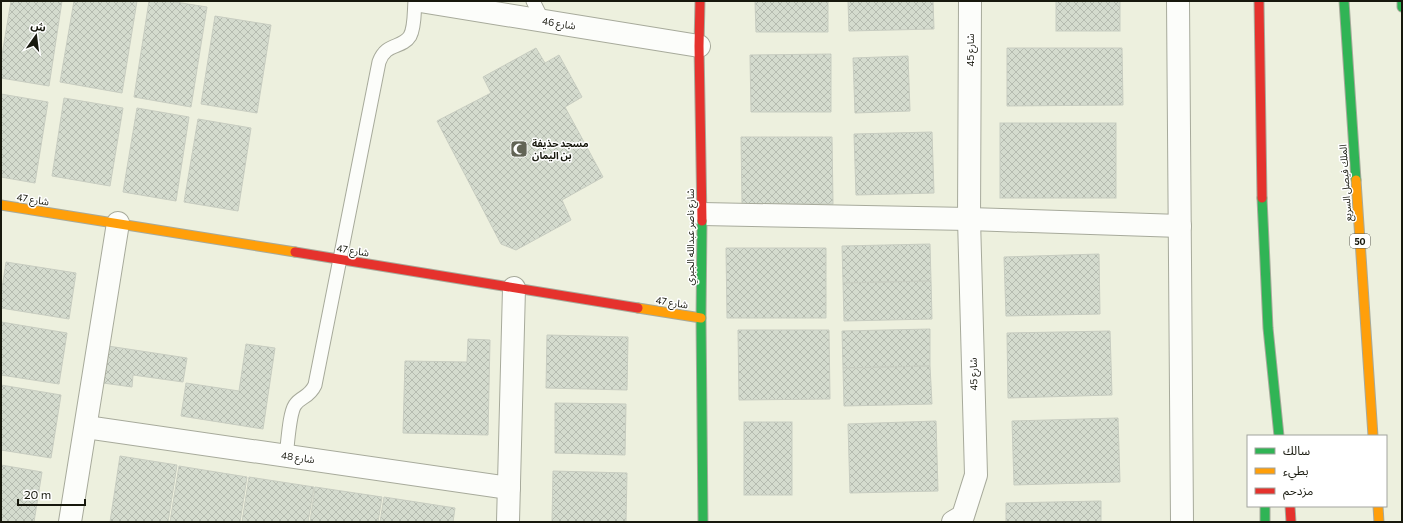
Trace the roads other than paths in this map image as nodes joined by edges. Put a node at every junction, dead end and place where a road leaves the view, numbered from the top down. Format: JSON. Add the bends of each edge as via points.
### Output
{"nodes":[{"id":1,"x":416,"y":1,"type":"edge"},
{"id":2,"x":420,"y":1,"type":"edge"},
{"id":3,"x":533,"y":1,"type":"edge"},
{"id":4,"x":700,"y":1,"type":"edge"},
{"id":5,"x":970,"y":1,"type":"edge"},
{"id":6,"x":1178,"y":1,"type":"edge"},
{"id":7,"x":1259,"y":1,"type":"edge"},
{"id":8,"x":1344,"y":1,"type":"edge"},
{"id":9,"x":1402,"y":1,"type":"edge"},
{"id":10,"x":1402,"y":7,"type":"edge"},
{"id":11,"x":543,"y":21,"type":"junction"},
{"id":12,"x":698,"y":46,"type":"junction"},
{"id":13,"x":1,"y":204,"type":"edge"},
{"id":14,"x":702,"y":214,"type":"junction"},
{"id":15,"x":969,"y":219,"type":"junction"},
{"id":16,"x":118,"y":223,"type":"junction"},
{"id":17,"x":1180,"y":226,"type":"junction"},
{"id":18,"x":340,"y":259,"type":"junction"},
{"id":19,"x":514,"y":288,"type":"junction"},
{"id":20,"x":701,"y":318,"type":"junction"},
{"id":21,"x":1274,"y":400,"type":"junction"},
{"id":22,"x":86,"y":427,"type":"junction"},
{"id":23,"x":1269,"y":434,"type":"dead end"},
{"id":24,"x":1279,"y":435,"type":"edge"},
{"id":25,"x":1373,"y":435,"type":"edge"},
{"id":26,"x":286,"y":456,"type":"junction"},
{"id":27,"x":509,"y":488,"type":"junction"},
{"id":28,"x":1265,"y":507,"type":"edge"},
{"id":29,"x":1290,"y":507,"type":"edge"},
{"id":30,"x":1378,"y":507,"type":"edge"},
{"id":31,"x":70,"y":522,"type":"edge"},
{"id":32,"x":508,"y":522,"type":"edge"},
{"id":33,"x":703,"y":522,"type":"edge"},
{"id":34,"x":953,"y":522,"type":"edge"},
{"id":35,"x":1182,"y":522,"type":"edge"},
{"id":36,"x":1265,"y":522,"type":"edge"},
{"id":37,"x":1291,"y":522,"type":"edge"},
{"id":38,"x":1379,"y":522,"type":"edge"}],
"edges":[{"from":1,"to":18,"type":"lane","via":[[410,35],[402,43],[386,51],[379,62]]},
{"from":2,"to":11,"type":"street","name":"شارع 46"},
{"from":3,"to":11,"type":"lane"},
{"from":4,"to":12,"type":"main road","name":"شارع ناصر عبدالله الجبري"},
{"from":5,"to":15,"type":"street","name":"شارع 45"},
{"from":6,"to":17,"type":"street"},
{"from":7,"to":21,"type":"main road","via":[[1262,232],[1266,318]]},
{"from":8,"to":25,"type":"main road","name":"الملك فيصل السريع","number":"50"},
{"from":9,"to":10,"type":"main road"},
{"from":11,"to":12,"type":"street","name":"شارع 46"},
{"from":12,"to":14,"type":"main road","name":"شارع ناصر عبدالله الجبري"},
{"from":13,"to":16,"type":"main road","name":"شارع 47"},
{"from":14,"to":15,"type":"street"},
{"from":14,"to":20,"type":"main road","name":"شارع ناصر عبدالله الجبري"},
{"from":15,"to":17,"type":"street"},
{"from":15,"to":34,"type":"street","name":"شارع 45","via":[[976,475],[962,516]]},
{"from":16,"to":18,"type":"main road","name":"شارع 47"},
{"from":16,"to":22,"type":"street"},
{"from":17,"to":35,"type":"street"},
{"from":18,"to":19,"type":"main road","name":"شارع 47"},
{"from":18,"to":26,"type":"lane","via":[[315,385],[309,395],[299,401],[293,410]]},
{"from":19,"to":20,"type":"main road","name":"شارع 47"},
{"from":19,"to":27,"type":"street"},
{"from":20,"to":33,"type":"main road","name":"شارع ناصر عبدالله الجبري"},
{"from":21,"to":23,"type":"main road"},
{"from":21,"to":24,"type":"main road"},
{"from":22,"to":26,"type":"street","name":"شارع 48"},
{"from":22,"to":31,"type":"street"},
{"from":26,"to":27,"type":"street","name":"شارع 48"},
{"from":27,"to":32,"type":"street"},
{"from":28,"to":36,"type":"main road"},
{"from":29,"to":37,"type":"main road"},
{"from":30,"to":38,"type":"main road"}]}
